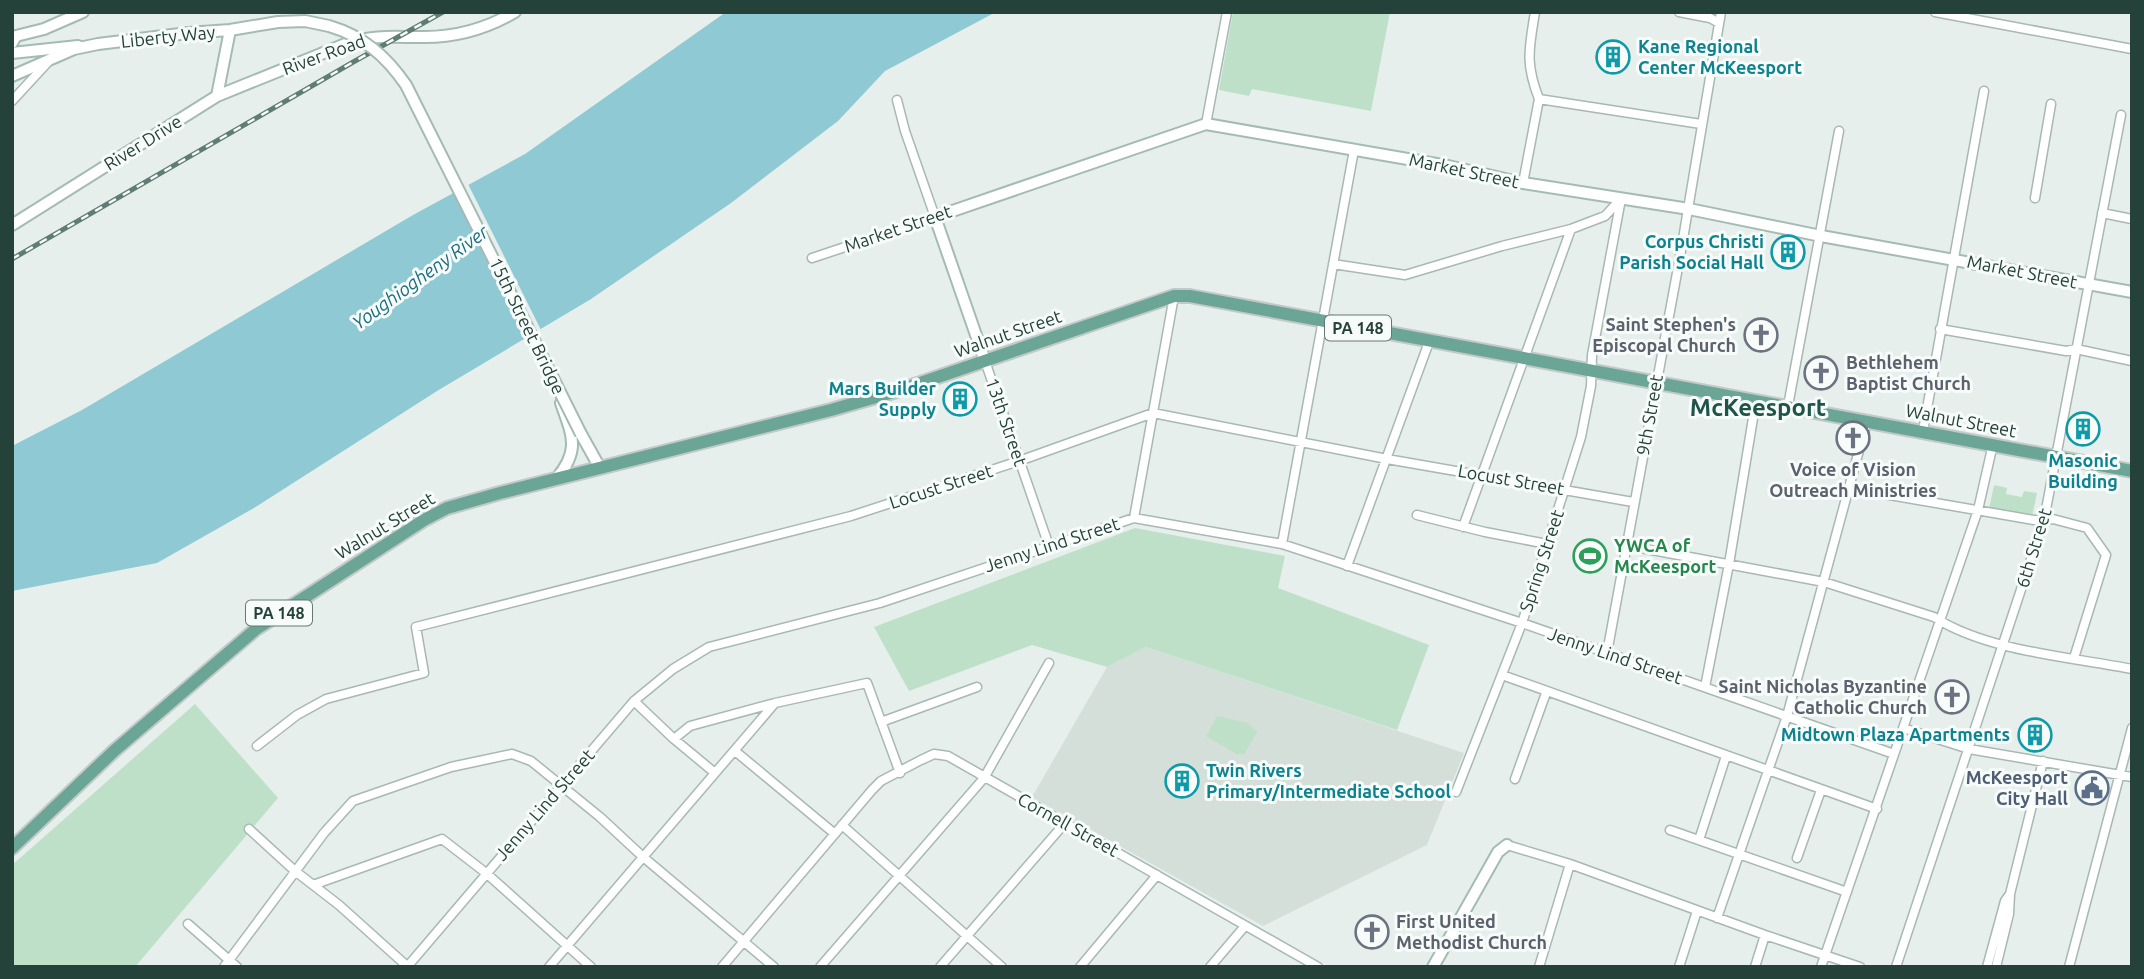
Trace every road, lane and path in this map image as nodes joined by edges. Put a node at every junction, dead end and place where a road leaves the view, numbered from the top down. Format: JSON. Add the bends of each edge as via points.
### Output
{"nodes":[{"id":1,"x":83,"y":12,"type":"edge"},
{"id":2,"x":515,"y":12,"type":"edge"},
{"id":3,"x":1227,"y":12,"type":"edge"},
{"id":4,"x":1535,"y":12,"type":"edge"},
{"id":5,"x":1679,"y":12,"type":"edge"},
{"id":6,"x":1721,"y":12,"type":"edge"},
{"id":7,"x":1935,"y":12,"type":"edge"},
{"id":8,"x":1719,"y":23,"type":"junction"},
{"id":9,"x":328,"y":26,"type":"joint"},
{"id":10,"x":230,"y":30,"type":"junction"},
{"id":11,"x":12,"y":43,"type":"edge"},
{"id":12,"x":84,"y":47,"type":"junction"},
{"id":13,"x":2132,"y":49,"type":"edge"},
{"id":14,"x":12,"y":53,"type":"edge"},
{"id":15,"x":48,"y":62,"type":"junction"},
{"id":16,"x":12,"y":76,"type":"edge"},
{"id":17,"x":1984,"y":91,"type":"dead end"},
{"id":18,"x":217,"y":96,"type":"junction"},
{"id":19,"x":1539,"y":99,"type":"junction"},
{"id":20,"x":897,"y":100,"type":"dead end"},
{"id":21,"x":12,"y":101,"type":"edge"},
{"id":22,"x":2051,"y":104,"type":"dead end"},
{"id":23,"x":2121,"y":116,"type":"dead end"},
{"id":24,"x":1206,"y":124,"type":"junction"},
{"id":25,"x":1702,"y":124,"type":"junction"},
{"id":26,"x":1839,"y":131,"type":"dead end"},
{"id":27,"x":1354,"y":150,"type":"junction"},
{"id":28,"x":1522,"y":183,"type":"junction"},
{"id":29,"x":2035,"y":198,"type":"dead end"},
{"id":30,"x":1621,"y":199,"type":"junction"},
{"id":31,"x":1689,"y":209,"type":"junction"},
{"id":32,"x":2102,"y":213,"type":"junction"},
{"id":33,"x":935,"y":216,"type":"junction"},
{"id":34,"x":2132,"y":219,"type":"edge"},
{"id":35,"x":12,"y":225,"type":"edge"},
{"id":36,"x":1571,"y":229,"type":"junction"},
{"id":37,"x":1821,"y":236,"type":"junction"},
{"id":38,"x":812,"y":258,"type":"dead end"},
{"id":39,"x":1953,"y":258,"type":"junction"},
{"id":40,"x":1333,"y":264,"type":"junction"},
{"id":41,"x":2088,"y":285,"type":"junction"},
{"id":42,"x":2132,"y":292,"type":"edge"},
{"id":43,"x":1174,"y":296,"type":"junction"},
{"id":44,"x":1324,"y":322,"type":"junction"},
{"id":45,"x":1940,"y":330,"type":"junction"},
{"id":46,"x":1429,"y":342,"type":"junction"},
{"id":47,"x":2076,"y":349,"type":"junction"},
{"id":48,"x":1524,"y":358,"type":"junction"},
{"id":49,"x":2132,"y":360,"type":"edge"},
{"id":50,"x":985,"y":361,"type":"junction"},
{"id":51,"x":1591,"y":371,"type":"junction"},
{"id":52,"x":1656,"y":382,"type":"junction"},
{"id":53,"x":1756,"y":400,"type":"junction"},
{"id":54,"x":1788,"y":406,"type":"junction"},
{"id":55,"x":1153,"y":414,"type":"junction"},
{"id":56,"x":1867,"y":421,"type":"junction"},
{"id":57,"x":1923,"y":431,"type":"junction"},
{"id":58,"x":577,"y":437,"type":"junction"},
{"id":59,"x":1301,"y":441,"type":"junction"},
{"id":60,"x":1993,"y":444,"type":"junction"},
{"id":61,"x":2057,"y":456,"type":"junction"},
{"id":62,"x":1387,"y":459,"type":"junction"},
{"id":63,"x":1019,"y":461,"type":"junction"},
{"id":64,"x":600,"y":468,"type":"junction"},
{"id":65,"x":2132,"y":471,"type":"edge"},
{"id":66,"x":1482,"y":474,"type":"junction"},
{"id":67,"x":556,"y":479,"type":"junction"},
{"id":68,"x":1849,"y":488,"type":"junction"},
{"id":69,"x":1564,"y":490,"type":"junction"},
{"id":70,"x":1633,"y":502,"type":"junction"},
{"id":71,"x":1978,"y":510,"type":"junction"},
{"id":72,"x":1417,"y":515,"type":"dead end"},
{"id":73,"x":1134,"y":518,"type":"junction"},
{"id":74,"x":2044,"y":520,"type":"junction"},
{"id":75,"x":1463,"y":527,"type":"junction"},
{"id":76,"x":1282,"y":544,"type":"junction"},
{"id":77,"x":1548,"y":544,"type":"junction"},
{"id":78,"x":1625,"y":545,"type":"junction"},
{"id":79,"x":1049,"y":546,"type":"junction"},
{"id":80,"x":1729,"y":564,"type":"junction"},
{"id":81,"x":1347,"y":566,"type":"junction"},
{"id":82,"x":1824,"y":582,"type":"junction"},
{"id":83,"x":1941,"y":621,"type":"junction"},
{"id":84,"x":1522,"y":624,"type":"junction"},
{"id":85,"x":2003,"y":646,"type":"junction"},
{"id":86,"x":1606,"y":653,"type":"junction"},
{"id":87,"x":2074,"y":658,"type":"junction"},
{"id":88,"x":1049,"y":663,"type":"dead end"},
{"id":89,"x":2132,"y":669,"type":"edge"},
{"id":90,"x":1502,"y":675,"type":"junction"},
{"id":91,"x":977,"y":687,"type":"dead end"},
{"id":92,"x":1705,"y":687,"type":"junction"},
{"id":93,"x":1546,"y":693,"type":"junction"},
{"id":94,"x":634,"y":701,"type":"junction"},
{"id":95,"x":775,"y":703,"type":"junction"},
{"id":96,"x":1787,"y":716,"type":"junction"},
{"id":97,"x":881,"y":722,"type":"junction"},
{"id":98,"x":1903,"y":728,"type":"junction"},
{"id":99,"x":2132,"y":728,"type":"edge"},
{"id":100,"x":674,"y":739,"type":"junction"},
{"id":101,"x":257,"y":746,"type":"dead end"},
{"id":102,"x":1969,"y":749,"type":"junction"},
{"id":103,"x":734,"y":751,"type":"junction"},
{"id":104,"x":1894,"y":754,"type":"junction"},
{"id":105,"x":1727,"y":756,"type":"junction"},
{"id":106,"x":2043,"y":761,"type":"junction"},
{"id":107,"x":1768,"y":771,"type":"junction"},
{"id":108,"x":715,"y":773,"type":"junction"},
{"id":109,"x":900,"y":773,"type":"junction"},
{"id":110,"x":2119,"y":774,"type":"junction"},
{"id":111,"x":2132,"y":777,"type":"edge"},
{"id":112,"x":985,"y":778,"type":"junction"},
{"id":113,"x":1515,"y":779,"type":"dead end"},
{"id":114,"x":562,"y":786,"type":"junction"},
{"id":115,"x":1821,"y":790,"type":"junction"},
{"id":116,"x":1456,"y":792,"type":"dead end"},
{"id":117,"x":1877,"y":809,"type":"junction"},
{"id":118,"x":1065,"y":823,"type":"junction"},
{"id":119,"x":842,"y":825,"type":"junction"},
{"id":120,"x":249,"y":829,"type":"dead end"},
{"id":121,"x":1670,"y":830,"type":"dead end"},
{"id":122,"x":835,"y":834,"type":"junction"},
{"id":123,"x":1699,"y":840,"type":"junction"},
{"id":124,"x":1507,"y":845,"type":"joint"},
{"id":125,"x":12,"y":848,"type":"edge"},
{"id":126,"x":1740,"y":854,"type":"junction"},
{"id":127,"x":642,"y":856,"type":"junction"},
{"id":128,"x":1797,"y":858,"type":"dead end"},
{"id":129,"x":1570,"y":864,"type":"junction"},
{"id":130,"x":295,"y":872,"type":"junction"},
{"id":131,"x":486,"y":873,"type":"junction"},
{"id":132,"x":1157,"y":875,"type":"junction"},
{"id":133,"x":898,"y":876,"type":"junction"},
{"id":134,"x":313,"y":885,"type":"junction"},
{"id":135,"x":1847,"y":892,"type":"junction"},
{"id":136,"x":2010,"y":894,"type":"junction"},
{"id":137,"x":1697,"y":911,"type":"junction"},
{"id":138,"x":1717,"y":918,"type":"junction"},
{"id":139,"x":188,"y":924,"type":"dead end"},
{"id":140,"x":1245,"y":926,"type":"junction"},
{"id":141,"x":1765,"y":935,"type":"junction"},
{"id":142,"x":966,"y":936,"type":"junction"},
{"id":143,"x":744,"y":942,"type":"junction"},
{"id":144,"x":567,"y":946,"type":"junction"},
{"id":145,"x":1824,"y":955,"type":"junction"},
{"id":146,"x":227,"y":963,"type":"edge"},
{"id":147,"x":237,"y":967,"type":"edge"},
{"id":148,"x":408,"y":967,"type":"edge"},
{"id":149,"x":550,"y":967,"type":"edge"},
{"id":150,"x":591,"y":967,"type":"edge"},
{"id":151,"x":722,"y":967,"type":"edge"},
{"id":152,"x":774,"y":967,"type":"edge"},
{"id":153,"x":820,"y":967,"type":"edge"},
{"id":154,"x":940,"y":967,"type":"edge"},
{"id":155,"x":1002,"y":967,"type":"edge"},
{"id":156,"x":1080,"y":967,"type":"edge"},
{"id":157,"x":1210,"y":967,"type":"edge"},
{"id":158,"x":1318,"y":967,"type":"edge"},
{"id":159,"x":1433,"y":967,"type":"edge"},
{"id":160,"x":1539,"y":967,"type":"edge"},
{"id":161,"x":1679,"y":967,"type":"edge"},
{"id":162,"x":1755,"y":967,"type":"edge"},
{"id":163,"x":1821,"y":967,"type":"edge"},
{"id":164,"x":1860,"y":967,"type":"edge"},
{"id":165,"x":1896,"y":967,"type":"edge"},
{"id":166,"x":1987,"y":967,"type":"edge"},
{"id":167,"x":1996,"y":967,"type":"edge"},
{"id":168,"x":2069,"y":967,"type":"edge"}],
"edges":[{"from":1,"to":11,"type":"street","via":[[16,36]]},
{"from":2,"to":18,"type":"street","name":"River Road","via":[[471,32],[381,36],[348,43]]},
{"from":3,"to":24,"type":"street"},
{"from":4,"to":19,"type":"street","via":[[1528,59]]},
{"from":5,"to":8,"type":"street"},
{"from":6,"to":8,"type":"street","name":"9th Street"},
{"from":7,"to":13,"type":"street"},
{"from":8,"to":25,"type":"street","name":"9th Street"},
{"from":9,"to":10,"type":"street","name":"Liberty Way","via":[[278,22]]},
{"from":9,"to":58,"type":"street","name":"15th Street Bridge","bridge":true,"via":[[354,35],[380,53],[406,85],[554,380]]},
{"from":10,"to":12,"type":"street","name":"Liberty Way"},
{"from":10,"to":18,"type":"street"},
{"from":12,"to":14,"type":"street"},
{"from":12,"to":15,"type":"street","name":"Liberty Way"},
{"from":15,"to":16,"type":"street","name":"Liberty Way"},
{"from":15,"to":21,"type":"street"},
{"from":17,"to":39,"type":"street"},
{"from":18,"to":35,"type":"street","name":"River Drive"},
{"from":19,"to":25,"type":"street"},
{"from":19,"to":28,"type":"street"},
{"from":20,"to":33,"type":"street","name":"13th Street"},
{"from":22,"to":29,"type":"street"},
{"from":23,"to":32,"type":"street","name":"6th Street"},
{"from":24,"to":27,"type":"street","name":"Market Street"},
{"from":24,"to":33,"type":"street","name":"Market Street"},
{"from":25,"to":31,"type":"street","name":"9th Street"},
{"from":26,"to":37,"type":"street"},
{"from":27,"to":28,"type":"street","name":"Market Street"},
{"from":27,"to":40,"type":"street"},
{"from":28,"to":30,"type":"street","name":"Market Street"},
{"from":30,"to":31,"type":"street","name":"Market Street"},
{"from":30,"to":36,"type":"street","via":[[1605,216]]},
{"from":30,"to":51,"type":"street","name":"Spring Street"},
{"from":31,"to":37,"type":"street","name":"Market Street"},
{"from":31,"to":52,"type":"street","name":"9th Street"},
{"from":32,"to":34,"type":"street"},
{"from":32,"to":41,"type":"street","name":"6th Street"},
{"from":33,"to":38,"type":"street","name":"Market Street"},
{"from":33,"to":50,"type":"street","name":"13th Street"},
{"from":36,"to":40,"type":"street","via":[[1405,275]]},
{"from":36,"to":48,"type":"street"},
{"from":37,"to":39,"type":"street","name":"Market Street"},
{"from":37,"to":54,"type":"street"},
{"from":39,"to":41,"type":"street","name":"Market Street"},
{"from":39,"to":45,"type":"street"},
{"from":40,"to":44,"type":"street"},
{"from":41,"to":42,"type":"street","name":"Market Street"},
{"from":41,"to":47,"type":"street","name":"6th Street"},
{"from":43,"to":44,"type":"main road","name":"Walnut Street","number":"PA 148"},
{"from":43,"to":50,"type":"main road","name":"Walnut Street","number":"PA 148"},
{"from":43,"to":55,"type":"street"},
{"from":44,"to":46,"type":"main road","name":"Walnut Street","number":"PA 148"},
{"from":44,"to":59,"type":"street"},
{"from":45,"to":47,"type":"street"},
{"from":45,"to":57,"type":"street"},
{"from":46,"to":48,"type":"main road","name":"Walnut Street","number":"PA 148"},
{"from":46,"to":62,"type":"street"},
{"from":47,"to":49,"type":"street"},
{"from":47,"to":61,"type":"street","name":"6th Street"},
{"from":48,"to":51,"type":"main road","name":"Walnut Street","number":"PA 148"},
{"from":48,"to":66,"type":"street"},
{"from":50,"to":63,"type":"street","name":"13th Street"},
{"from":50,"to":64,"type":"main road","name":"Walnut Street","number":"PA 148","via":[[831,410]]},
{"from":51,"to":52,"type":"main road","name":"Walnut Street","number":"PA 148"},
{"from":51,"to":69,"type":"street","name":"Spring Street","via":[[1581,437]]},
{"from":52,"to":53,"type":"main road","name":"Walnut Street","number":"PA 148"},
{"from":52,"to":70,"type":"street","name":"9th Street"},
{"from":53,"to":54,"type":"main road","name":"Walnut Street","number":"PA 148"},
{"from":53,"to":80,"type":"street"},
{"from":54,"to":56,"type":"main road","name":"Walnut Street","number":"PA 148"},
{"from":55,"to":59,"type":"street","name":"Locust Street"},
{"from":55,"to":63,"type":"street","name":"Locust Street"},
{"from":55,"to":73,"type":"street"},
{"from":56,"to":57,"type":"main road","name":"Walnut Street","number":"PA 148"},
{"from":56,"to":68,"type":"street"},
{"from":57,"to":60,"type":"main road","name":"Walnut Street","number":"PA 148"},
{"from":58,"to":64,"type":"street","name":"15th Street Bridge"},
{"from":58,"to":67,"type":"street","via":[[568,464]]},
{"from":59,"to":62,"type":"street","name":"Locust Street"},
{"from":59,"to":76,"type":"street"},
{"from":60,"to":61,"type":"main road","name":"Walnut Street","number":"PA 148"},
{"from":60,"to":71,"type":"street"},
{"from":61,"to":65,"type":"main road","name":"Walnut Street","number":"PA 148"},
{"from":61,"to":74,"type":"street","name":"6th Street"},
{"from":62,"to":66,"type":"street","name":"Locust Street"},
{"from":62,"to":81,"type":"street"},
{"from":63,"to":79,"type":"street","name":"13th Street"},
{"from":63,"to":101,"type":"street","name":"Locust Street","via":[[851,516],[416,627],[424,673],[326,699],[296,715]]},
{"from":64,"to":67,"type":"main road","name":"Walnut Street","number":"PA 148"},
{"from":66,"to":69,"type":"street","name":"Locust Street"},
{"from":66,"to":75,"type":"street"},
{"from":67,"to":125,"type":"main road","name":"Walnut Street","number":"PA 148","via":[[470,501],[424,520],[256,629],[114,751]]},
{"from":68,"to":71,"type":"street"},
{"from":68,"to":82,"type":"street"},
{"from":69,"to":70,"type":"street","name":"Locust Street"},
{"from":69,"to":77,"type":"street","name":"Spring Street"},
{"from":70,"to":78,"type":"street","name":"9th Street"},
{"from":71,"to":74,"type":"street"},
{"from":71,"to":83,"type":"street"},
{"from":72,"to":75,"type":"street"},
{"from":73,"to":76,"type":"street","name":"Jenny Lind Street"},
{"from":73,"to":79,"type":"street","name":"Jenny Lind Street"},
{"from":74,"to":85,"type":"street","name":"6th Street"},
{"from":74,"to":87,"type":"street","via":[[2087,528],[2106,555]]},
{"from":75,"to":77,"type":"street"},
{"from":76,"to":81,"type":"street","name":"Jenny Lind Street"},
{"from":77,"to":84,"type":"street","name":"Spring Street"},
{"from":78,"to":80,"type":"street"},
{"from":78,"to":86,"type":"street","name":"9th Street"},
{"from":79,"to":94,"type":"street","name":"Jenny Lind Street","via":[[880,603],[709,647]]},
{"from":80,"to":82,"type":"street"},
{"from":80,"to":92,"type":"street"},
{"from":81,"to":84,"type":"street","name":"Jenny Lind Street"},
{"from":82,"to":83,"type":"street"},
{"from":82,"to":96,"type":"street"},
{"from":83,"to":85,"type":"street"},
{"from":83,"to":98,"type":"street"},
{"from":84,"to":86,"type":"street","name":"Jenny Lind Street"},
{"from":84,"to":90,"type":"street","name":"Spring Street"},
{"from":85,"to":87,"type":"street"},
{"from":85,"to":102,"type":"street","name":"6th Street"},
{"from":86,"to":92,"type":"street","name":"Jenny Lind Street"},
{"from":87,"to":89,"type":"street"},
{"from":88,"to":112,"type":"street"},
{"from":90,"to":93,"type":"street"},
{"from":90,"to":116,"type":"street","name":"Spring Street"},
{"from":91,"to":97,"type":"street"},
{"from":92,"to":96,"type":"street","name":"Jenny Lind Street"},
{"from":93,"to":105,"type":"street"},
{"from":93,"to":113,"type":"street"},
{"from":94,"to":100,"type":"street"},
{"from":94,"to":114,"type":"street","name":"Jenny Lind Street"},
{"from":95,"to":97,"type":"street","via":[[867,683]]},
{"from":95,"to":100,"type":"street","via":[[690,726]]},
{"from":95,"to":103,"type":"street"},
{"from":96,"to":104,"type":"street","name":"Jenny Lind Street"},
{"from":96,"to":107,"type":"street"},
{"from":97,"to":109,"type":"street"},
{"from":98,"to":102,"type":"street"},
{"from":98,"to":104,"type":"street"},
{"from":99,"to":110,"type":"street"},
{"from":100,"to":108,"type":"street"},
{"from":102,"to":106,"type":"street"},
{"from":102,"to":165,"type":"street","name":"6th Street"},
{"from":103,"to":108,"type":"street"},
{"from":103,"to":122,"type":"street"},
{"from":104,"to":117,"type":"street"},
{"from":105,"to":107,"type":"street"},
{"from":105,"to":123,"type":"street"},
{"from":106,"to":110,"type":"street"},
{"from":106,"to":136,"type":"street"},
{"from":107,"to":115,"type":"street"},
{"from":107,"to":126,"type":"street"},
{"from":108,"to":127,"type":"street"},
{"from":109,"to":112,"type":"street","name":"Cornell Street","via":[[934,754],[948,756]]},
{"from":109,"to":119,"type":"street","via":[[881,781]]},
{"from":110,"to":111,"type":"street"},
{"from":110,"to":168,"type":"street"},
{"from":112,"to":118,"type":"street","name":"Cornell Street"},
{"from":112,"to":133,"type":"street"},
{"from":114,"to":127,"type":"street"},
{"from":114,"to":130,"type":"street","via":[[531,761],[512,754],[451,767],[353,801]]},
{"from":114,"to":131,"type":"street","name":"Jenny Lind Street"},
{"from":115,"to":117,"type":"street"},
{"from":115,"to":128,"type":"street"},
{"from":117,"to":135,"type":"street"},
{"from":118,"to":132,"type":"street","name":"Cornell Street"},
{"from":118,"to":142,"type":"street"},
{"from":119,"to":122,"type":"street"},
{"from":119,"to":133,"type":"street"},
{"from":120,"to":130,"type":"street"},
{"from":121,"to":123,"type":"street"},
{"from":122,"to":143,"type":"street"},
{"from":123,"to":126,"type":"street"},
{"from":124,"to":129,"type":"street"},
{"from":124,"to":159,"type":"street","via":[[1498,852]]},
{"from":126,"to":135,"type":"street"},
{"from":126,"to":138,"type":"street"},
{"from":127,"to":143,"type":"street"},
{"from":127,"to":144,"type":"street"},
{"from":129,"to":137,"type":"street"},
{"from":129,"to":160,"type":"street"},
{"from":130,"to":134,"type":"street"},
{"from":130,"to":146,"type":"street"},
{"from":131,"to":134,"type":"street","via":[[442,839]]},
{"from":131,"to":144,"type":"street"},
{"from":131,"to":148,"type":"street","name":"Jenny Lind Street"},
{"from":132,"to":140,"type":"street","name":"Cornell Street"},
{"from":132,"to":156,"type":"street"},
{"from":133,"to":142,"type":"street"},
{"from":133,"to":153,"type":"street"},
{"from":134,"to":148,"type":"street"},
{"from":135,"to":145,"type":"street"},
{"from":136,"to":166,"type":"street"},
{"from":136,"to":167,"type":"street"},
{"from":137,"to":138,"type":"street"},
{"from":137,"to":161,"type":"street"},
{"from":138,"to":141,"type":"street"},
{"from":139,"to":146,"type":"street"},
{"from":140,"to":157,"type":"street"},
{"from":140,"to":158,"type":"street","name":"Cornell Street"},
{"from":141,"to":145,"type":"street"},
{"from":141,"to":162,"type":"street"},
{"from":142,"to":154,"type":"street"},
{"from":142,"to":155,"type":"street"},
{"from":143,"to":151,"type":"street"},
{"from":143,"to":152,"type":"street"},
{"from":144,"to":149,"type":"street"},
{"from":144,"to":150,"type":"street"},
{"from":145,"to":163,"type":"street"},
{"from":145,"to":164,"type":"street"},
{"from":146,"to":147,"type":"street"}]}
